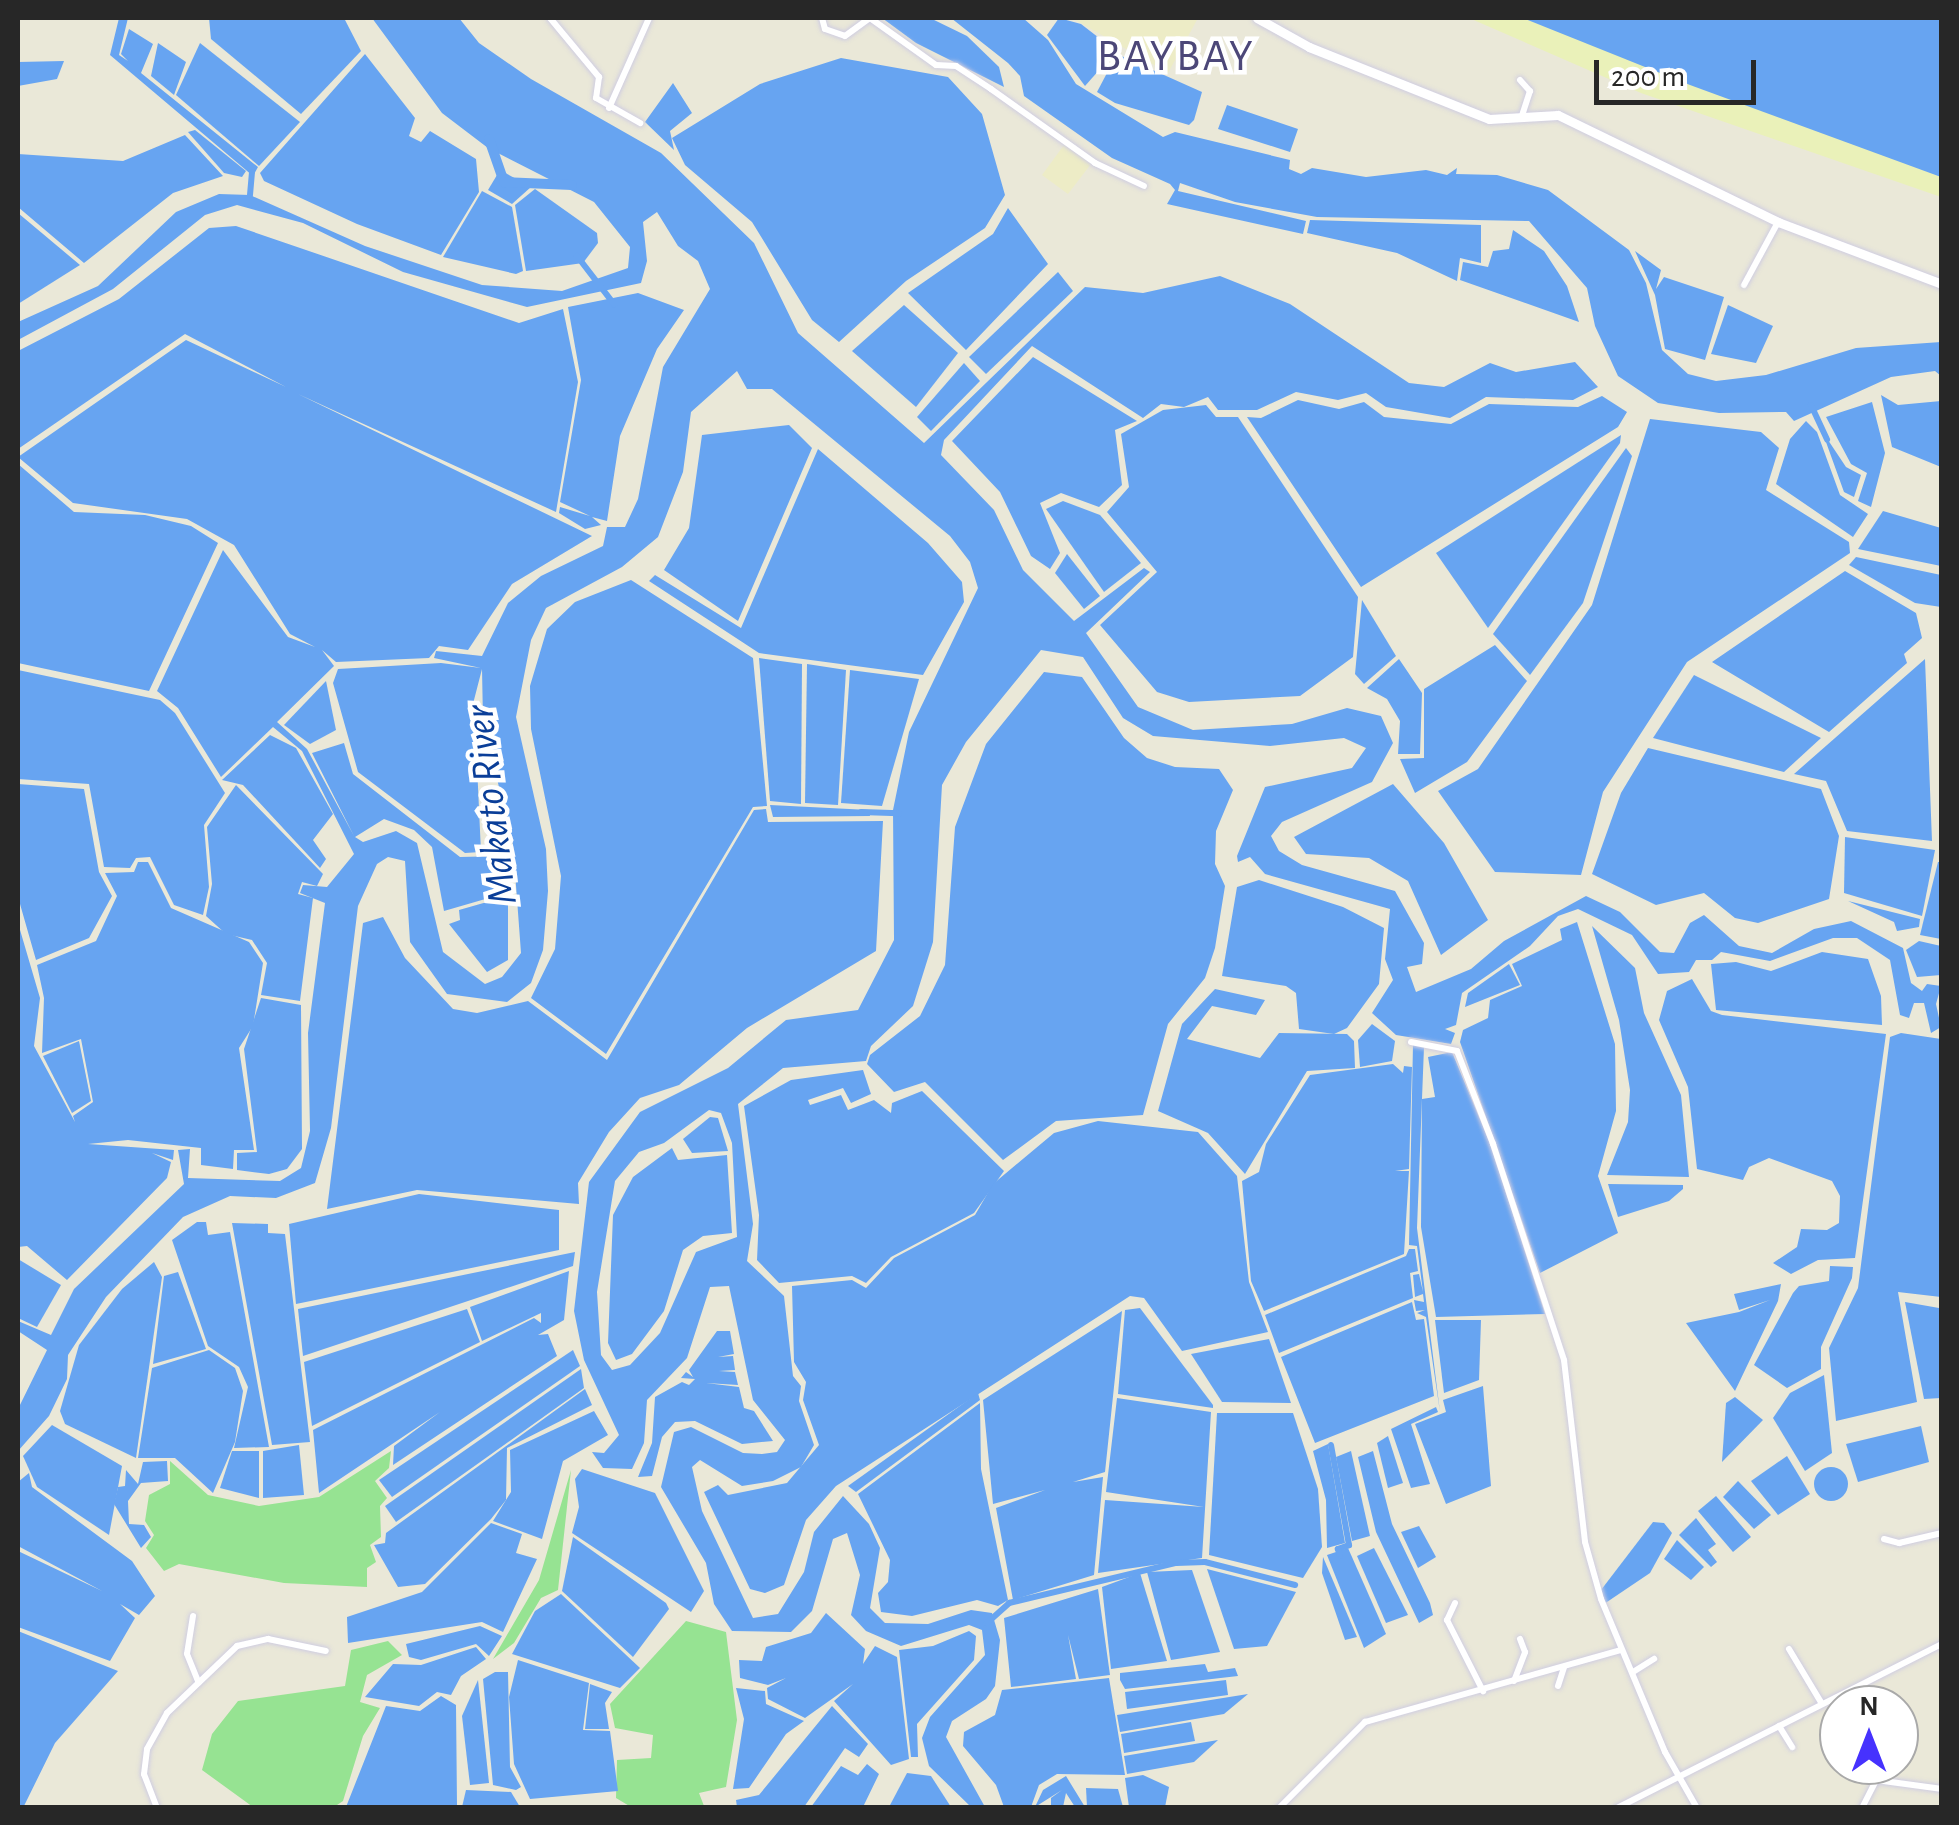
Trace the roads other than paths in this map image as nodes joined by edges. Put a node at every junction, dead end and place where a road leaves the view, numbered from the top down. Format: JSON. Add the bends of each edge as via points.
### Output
{"nodes":[{"id":1,"x":550,"y":18,"type":"edge"},
{"id":2,"x":648,"y":18,"type":"edge"},
{"id":3,"x":822,"y":18,"type":"edge"},
{"id":4,"x":1257,"y":18,"type":"edge"},
{"id":5,"x":1520,"y":80,"type":"dead end"},
{"id":6,"x":609,"y":108,"type":"junction"},
{"id":7,"x":1522,"y":115,"type":"junction"},
{"id":8,"x":640,"y":123,"type":"dead end"},
{"id":9,"x":1144,"y":186,"type":"dead end"},
{"id":10,"x":1778,"y":222,"type":"junction"},
{"id":11,"x":1942,"y":284,"type":"edge"},
{"id":12,"x":1744,"y":285,"type":"dead end"},
{"id":13,"x":1411,"y":1042,"type":"dead end"},
{"id":14,"x":1942,"y":1533,"type":"edge"},
{"id":15,"x":1884,"y":1539,"type":"dead end"},
{"id":16,"x":1455,"y":1603,"type":"dead end"},
{"id":17,"x":193,"y":1616,"type":"dead end"},
{"id":18,"x":1520,"y":1640,"type":"dead end"},
{"id":19,"x":1942,"y":1644,"type":"edge"},
{"id":20,"x":1789,"y":1649,"type":"dead end"},
{"id":21,"x":1622,"y":1650,"type":"junction"},
{"id":22,"x":326,"y":1651,"type":"dead end"},
{"id":23,"x":1654,"y":1659,"type":"dead end"},
{"id":24,"x":1564,"y":1666,"type":"junction"},
{"id":25,"x":1633,"y":1672,"type":"junction"},
{"id":26,"x":1514,"y":1682,"type":"junction"},
{"id":27,"x":198,"y":1683,"type":"junction"},
{"id":28,"x":1860,"y":1685,"type":"edge"},
{"id":29,"x":1558,"y":1686,"type":"dead end"},
{"id":30,"x":1483,"y":1691,"type":"junction"},
{"id":31,"x":1819,"y":1699,"type":"edge"},
{"id":32,"x":1819,"y":1706,"type":"edge"},
{"id":33,"x":1779,"y":1726,"type":"junction"},
{"id":34,"x":1792,"y":1748,"type":"dead end"},
{"id":35,"x":1680,"y":1776,"type":"junction"},
{"id":36,"x":1942,"y":1789,"type":"edge"},
{"id":37,"x":157,"y":1808,"type":"edge"},
{"id":38,"x":1278,"y":1808,"type":"edge"},
{"id":39,"x":1617,"y":1808,"type":"edge"},
{"id":40,"x":1696,"y":1808,"type":"edge"},
{"id":41,"x":1862,"y":1808,"type":"edge"}],
"edges":[{"from":1,"to":6,"type":"street","via":[[598,77],[596,98]]},
{"from":2,"to":6,"type":"street"},
{"from":3,"to":9,"type":"street","via":[[825,29],[845,36],[870,18],[936,65],[956,66],[1095,162]]},
{"from":4,"to":7,"type":"street","via":[[1310,47],[1489,119]]},
{"from":5,"to":7,"type":"street","via":[[1530,91]]},
{"from":6,"to":8,"type":"street"},
{"from":7,"to":10,"type":"street","via":[[1558,115]]},
{"from":10,"to":11,"type":"street"},
{"from":10,"to":12,"type":"street"},
{"from":13,"to":21,"type":"street","via":[[1458,1054],[1507,1182],[1564,1360],[1585,1542]]},
{"from":14,"to":15,"type":"street","via":[[1899,1543]]},
{"from":16,"to":30,"type":"street","via":[[1447,1620]]},
{"from":17,"to":27,"type":"street","via":[[188,1663]]},
{"from":18,"to":26,"type":"street","via":[[1525,1652]]},
{"from":19,"to":28,"type":"street"},
{"from":20,"to":31,"type":"street"},
{"from":21,"to":24,"type":"street"},
{"from":21,"to":25,"type":"street"},
{"from":22,"to":27,"type":"street","via":[[253,1639]]},
{"from":23,"to":25,"type":"street"},
{"from":24,"to":26,"type":"street"},
{"from":24,"to":29,"type":"street"},
{"from":25,"to":35,"type":"street"},
{"from":26,"to":30,"type":"street"},
{"from":27,"to":37,"type":"street","via":[[167,1713],[147,1748],[144,1774]]},
{"from":30,"to":38,"type":"street","via":[[1366,1722]]},
{"from":32,"to":33,"type":"street"},
{"from":33,"to":34,"type":"street"},
{"from":33,"to":35,"type":"street"},
{"from":35,"to":39,"type":"street"},
{"from":35,"to":40,"type":"street"},
{"from":36,"to":41,"type":"street","via":[[1876,1780]]}]}
